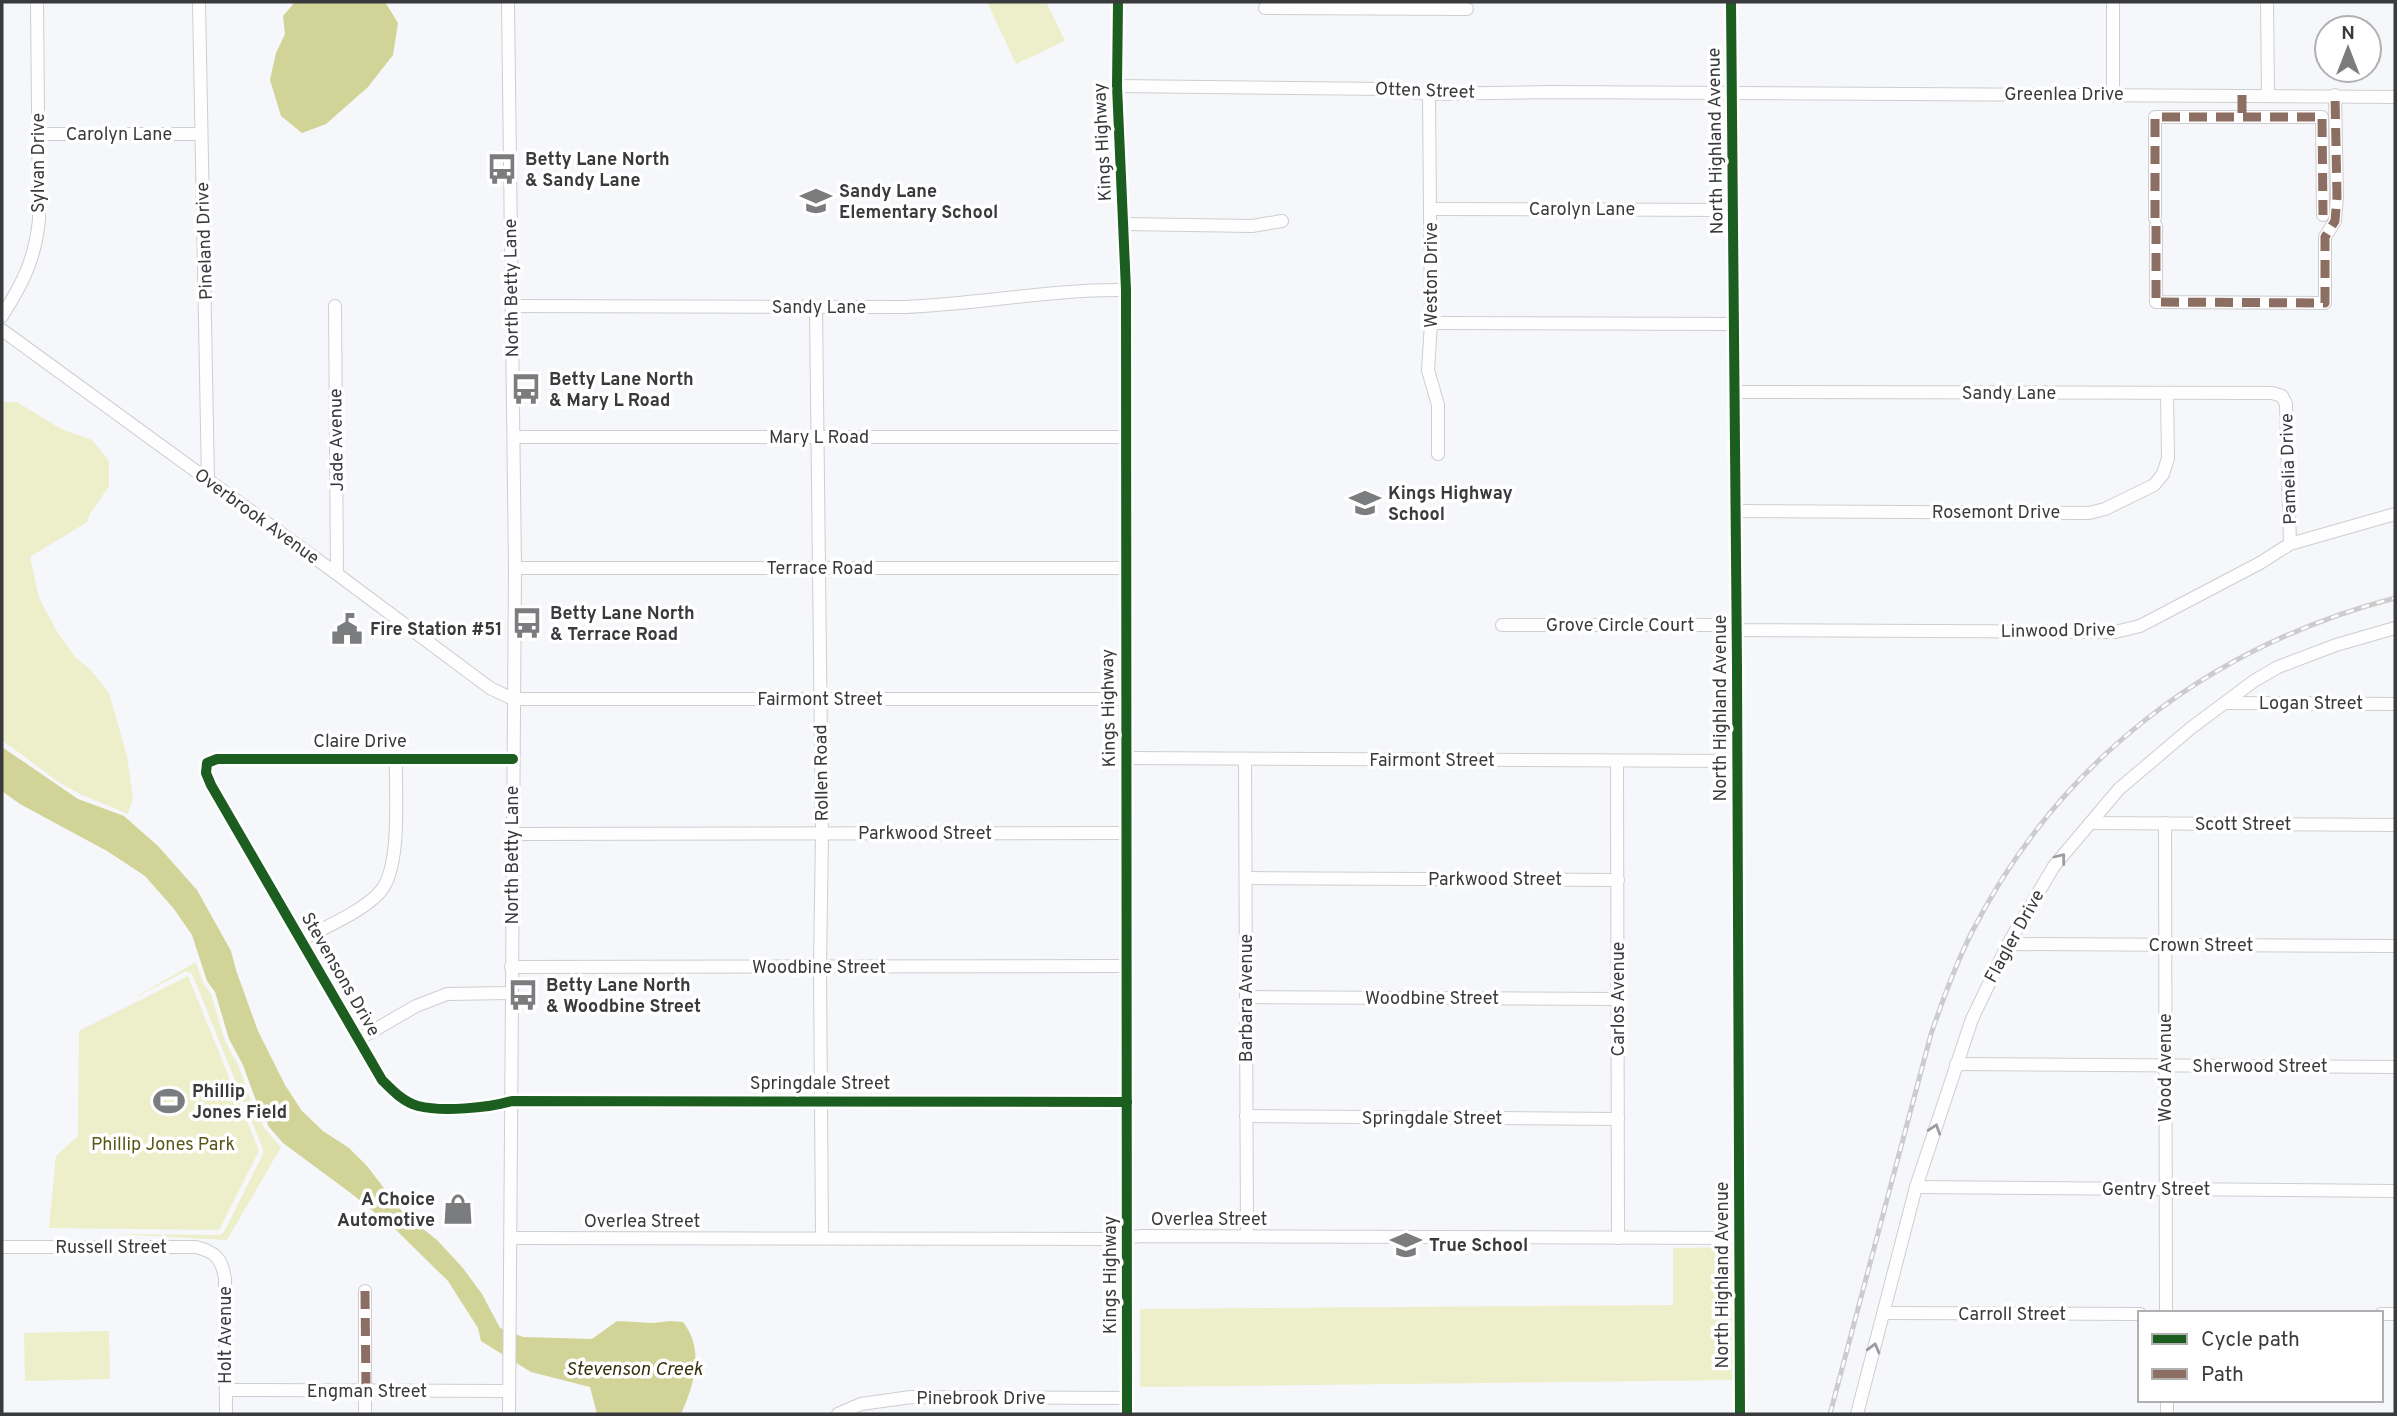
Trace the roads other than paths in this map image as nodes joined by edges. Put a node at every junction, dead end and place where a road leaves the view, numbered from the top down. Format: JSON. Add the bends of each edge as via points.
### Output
{"nodes":[{"id":1,"x":37,"y":2,"type":"edge"},
{"id":2,"x":199,"y":2,"type":"edge"},
{"id":3,"x":508,"y":2,"type":"edge"},
{"id":4,"x":1118,"y":2,"type":"edge"},
{"id":5,"x":1731,"y":2,"type":"edge"},
{"id":6,"x":2113,"y":2,"type":"edge"},
{"id":7,"x":2267,"y":2,"type":"edge"},
{"id":8,"x":1348,"y":5,"type":"edge"},
{"id":9,"x":1265,"y":8,"type":"dead end"},
{"id":10,"x":1467,"y":9,"type":"dead end"},
{"id":11,"x":1117,"y":86,"type":"junction"},
{"id":12,"x":1429,"y":94,"type":"junction"},
{"id":13,"x":1733,"y":94,"type":"junction"},
{"id":14,"x":2113,"y":94,"type":"junction"},
{"id":15,"x":2242,"y":95,"type":"junction"},
{"id":16,"x":2268,"y":95,"type":"junction"},
{"id":17,"x":2336,"y":95,"type":"junction"},
{"id":18,"x":2395,"y":97,"type":"edge"},
{"id":19,"x":2242,"y":117,"type":"junction"},
{"id":20,"x":38,"y":134,"type":"junction"},
{"id":21,"x":201,"y":134,"type":"junction"},
{"id":22,"x":1431,"y":209,"type":"junction"},
{"id":23,"x":1733,"y":210,"type":"junction"},
{"id":24,"x":2323,"y":215,"type":"dead end"},
{"id":25,"x":1282,"y":221,"type":"dead end"},
{"id":26,"x":1124,"y":224,"type":"junction"},
{"id":27,"x":1126,"y":290,"type":"junction"},
{"id":28,"x":335,"y":306,"type":"dead end"},
{"id":29,"x":512,"y":306,"type":"junction"},
{"id":30,"x":817,"y":307,"type":"junction"},
{"id":31,"x":2,"y":316,"type":"edge"},
{"id":32,"x":1431,"y":323,"type":"junction"},
{"id":33,"x":1734,"y":324,"type":"junction"},
{"id":34,"x":2,"y":330,"type":"edge"},
{"id":35,"x":1735,"y":391,"type":"junction"},
{"id":36,"x":2167,"y":393,"type":"junction"},
{"id":37,"x":2282,"y":396,"type":"joint"},
{"id":38,"x":514,"y":437,"type":"junction"},
{"id":39,"x":817,"y":437,"type":"junction"},
{"id":40,"x":1125,"y":437,"type":"junction"},
{"id":41,"x":1438,"y":454,"type":"dead end"},
{"id":42,"x":208,"y":480,"type":"junction"},
{"id":43,"x":1736,"y":511,"type":"junction"},
{"id":44,"x":2395,"y":514,"type":"edge"},
{"id":45,"x":2290,"y":544,"type":"junction"},
{"id":46,"x":514,"y":568,"type":"junction"},
{"id":47,"x":818,"y":568,"type":"junction"},
{"id":48,"x":1124,"y":568,"type":"junction"},
{"id":49,"x":337,"y":574,"type":"junction"},
{"id":50,"x":1502,"y":625,"type":"dead end"},
{"id":51,"x":2395,"y":628,"type":"edge"},
{"id":52,"x":1737,"y":630,"type":"junction"},
{"id":53,"x":820,"y":698,"type":"junction"},
{"id":54,"x":513,"y":699,"type":"junction"},
{"id":55,"x":1126,"y":699,"type":"junction"},
{"id":56,"x":2226,"y":703,"type":"junction"},
{"id":57,"x":2395,"y":704,"type":"edge"},
{"id":58,"x":1126,"y":758,"type":"junction"},
{"id":59,"x":396,"y":759,"type":"junction"},
{"id":60,"x":513,"y":759,"type":"junction"},
{"id":61,"x":1245,"y":759,"type":"junction"},
{"id":62,"x":1617,"y":761,"type":"junction"},
{"id":63,"x":1738,"y":761,"type":"junction"},
{"id":64,"x":207,"y":763,"type":"joint"},
{"id":65,"x":2090,"y":823,"type":"junction"},
{"id":66,"x":2165,"y":823,"type":"junction"},
{"id":67,"x":2395,"y":825,"type":"edge"},
{"id":68,"x":821,"y":833,"type":"junction"},
{"id":69,"x":1127,"y":833,"type":"junction"},
{"id":70,"x":512,"y":834,"type":"junction"},
{"id":71,"x":1246,"y":878,"type":"junction"},
{"id":72,"x":1618,"y":880,"type":"junction"},
{"id":73,"x":301,"y":940,"type":"junction"},
{"id":74,"x":2008,"y":944,"type":"junction"},
{"id":75,"x":2164,"y":945,"type":"junction"},
{"id":76,"x":2395,"y":946,"type":"edge"},
{"id":77,"x":1126,"y":966,"type":"junction"},
{"id":78,"x":512,"y":967,"type":"junction"},
{"id":79,"x":820,"y":967,"type":"junction"},
{"id":80,"x":512,"y":993,"type":"junction"},
{"id":81,"x":1246,"y":997,"type":"junction"},
{"id":82,"x":1618,"y":999,"type":"junction"},
{"id":83,"x":359,"y":1039,"type":"junction"},
{"id":84,"x":1956,"y":1064,"type":"junction"},
{"id":85,"x":2165,"y":1065,"type":"junction"},
{"id":86,"x":2395,"y":1067,"type":"edge"},
{"id":87,"x":512,"y":1101,"type":"junction"},
{"id":88,"x":821,"y":1101,"type":"junction"},
{"id":89,"x":1127,"y":1102,"type":"junction"},
{"id":90,"x":1246,"y":1116,"type":"junction"},
{"id":91,"x":1618,"y":1119,"type":"junction"},
{"id":92,"x":1916,"y":1187,"type":"junction"},
{"id":93,"x":2166,"y":1189,"type":"junction"},
{"id":94,"x":2395,"y":1191,"type":"edge"},
{"id":95,"x":1247,"y":1236,"type":"junction"},
{"id":96,"x":1128,"y":1237,"type":"junction"},
{"id":97,"x":512,"y":1238,"type":"junction"},
{"id":98,"x":822,"y":1238,"type":"junction"},
{"id":99,"x":1618,"y":1238,"type":"junction"},
{"id":100,"x":1739,"y":1238,"type":"junction"},
{"id":101,"x":2,"y":1247,"type":"edge"},
{"id":102,"x":218,"y":1256,"type":"joint"},
{"id":103,"x":365,"y":1291,"type":"dead end"},
{"id":104,"x":2166,"y":1311,"type":"edge"},
{"id":105,"x":1884,"y":1313,"type":"junction"},
{"id":106,"x":2138,"y":1314,"type":"edge"},
{"id":107,"x":226,"y":1390,"type":"junction"},
{"id":108,"x":366,"y":1391,"type":"junction"},
{"id":109,"x":509,"y":1391,"type":"junction"},
{"id":110,"x":1127,"y":1398,"type":"junction"},
{"id":111,"x":226,"y":1414,"type":"edge"},
{"id":112,"x":365,"y":1414,"type":"edge"},
{"id":113,"x":509,"y":1414,"type":"edge"},
{"id":114,"x":838,"y":1414,"type":"edge"},
{"id":115,"x":1127,"y":1414,"type":"edge"},
{"id":116,"x":1740,"y":1414,"type":"edge"},
{"id":117,"x":1857,"y":1414,"type":"edge"}],
"edges":[{"from":1,"to":20,"type":"street","name":"Sylvan Drive"},
{"from":2,"to":21,"type":"street","name":"Pineland Drive"},
{"from":3,"to":29,"type":"street","name":"North Betty Lane"},
{"from":4,"to":11,"type":"street","name":"Kings Highway"},
{"from":5,"to":13,"type":"street","name":"North Highland Avenue"},
{"from":6,"to":14,"type":"street"},
{"from":7,"to":16,"type":"street"},
{"from":8,"to":9,"type":"street"},
{"from":8,"to":10,"type":"street"},
{"from":11,"to":12,"type":"street","name":"Otten Street","via":[[1387,89]]},
{"from":11,"to":26,"type":"street","name":"Kings Highway"},
{"from":12,"to":13,"type":"street","name":"Otten Street"},
{"from":12,"to":22,"type":"street","name":"Weston Drive"},
{"from":13,"to":14,"type":"street","name":"Greenlea Drive"},
{"from":13,"to":23,"type":"street","name":"North Highland Avenue"},
{"from":14,"to":15,"type":"street","name":"Greenlea Drive"},
{"from":15,"to":16,"type":"street","name":"Greenlea Drive"},
{"from":15,"to":19,"type":"street"},
{"from":16,"to":17,"type":"street","name":"Greenlea Drive"},
{"from":17,"to":18,"type":"street","name":"Greenlea Drive"},
{"from":17,"to":19,"type":"street","via":[[2337,197],[2335,221],[2325,237],[2325,303],[2156,302],[2155,117]]},
{"from":19,"to":24,"type":"street","via":[[2322,117]]},
{"from":20,"to":21,"type":"street","name":"Carolyn Lane"},
{"from":20,"to":31,"type":"street","name":"Sylvan Drive","via":[[36,246],[30,268]]},
{"from":21,"to":42,"type":"street","name":"Pineland Drive"},
{"from":22,"to":23,"type":"street","name":"Carolyn Lane"},
{"from":22,"to":32,"type":"street","name":"Weston Drive"},
{"from":23,"to":33,"type":"street","name":"North Highland Avenue"},
{"from":25,"to":26,"type":"street","via":[[1252,226]]},
{"from":26,"to":27,"type":"street","name":"Kings Highway"},
{"from":27,"to":30,"type":"street","name":"Sandy Lane","via":[[1056,292],[944,305]]},
{"from":27,"to":40,"type":"street","name":"Kings Highway"},
{"from":28,"to":49,"type":"street","name":"Jade Avenue"},
{"from":29,"to":30,"type":"street","name":"Sandy Lane"},
{"from":29,"to":38,"type":"street","name":"North Betty Lane"},
{"from":30,"to":39,"type":"street","name":"Rollen Road"},
{"from":32,"to":33,"type":"street"},
{"from":32,"to":41,"type":"street","name":"Weston Drive","via":[[1428,370],[1438,405]]},
{"from":33,"to":35,"type":"street","name":"North Highland Avenue"},
{"from":34,"to":42,"type":"street","name":"Overbrook Avenue"},
{"from":35,"to":36,"type":"street","name":"Sandy Lane"},
{"from":35,"to":43,"type":"street","name":"North Highland Avenue"},
{"from":36,"to":37,"type":"street","name":"Sandy Lane"},
{"from":36,"to":43,"type":"street","name":"Rosemont Drive","via":[[2168,458],[2163,474],[2154,485],[2105,509],[2089,513]]},
{"from":37,"to":45,"type":"street","name":"Pamelia Drive","via":[[2286,404]]},
{"from":38,"to":39,"type":"street","name":"Mary L Road"},
{"from":38,"to":46,"type":"street","name":"North Betty Lane"},
{"from":39,"to":40,"type":"street","name":"Mary L Road"},
{"from":39,"to":47,"type":"street","name":"Rollen Road"},
{"from":40,"to":48,"type":"street","name":"Kings Highway"},
{"from":42,"to":49,"type":"street","name":"Overbrook Avenue"},
{"from":43,"to":52,"type":"street","name":"North Highland Avenue"},
{"from":44,"to":45,"type":"street","name":"Linwood Drive"},
{"from":45,"to":52,"type":"street","name":"Linwood Drive","via":[[2140,626],[2115,632]]},
{"from":46,"to":47,"type":"street","name":"Terrace Road"},
{"from":46,"to":54,"type":"street","name":"North Betty Lane"},
{"from":47,"to":48,"type":"street","name":"Terrace Road"},
{"from":47,"to":53,"type":"street","name":"Rollen Road"},
{"from":48,"to":55,"type":"street","name":"Kings Highway"},
{"from":49,"to":54,"type":"street","name":"Overbrook Avenue","via":[[490,688]]},
{"from":50,"to":52,"type":"street","name":"Grove Circle Court","via":[[1717,625]]},
{"from":51,"to":56,"type":"street","name":"Flagler Drive","via":[[2278,667]]},
{"from":52,"to":63,"type":"street","name":"North Highland Avenue"},
{"from":53,"to":54,"type":"street","name":"Fairmont Street"},
{"from":53,"to":55,"type":"street","name":"Fairmont Street"},
{"from":53,"to":68,"type":"street","name":"Rollen Road"},
{"from":54,"to":60,"type":"street","name":"North Betty Lane"},
{"from":55,"to":58,"type":"street","name":"Kings Highway"},
{"from":56,"to":57,"type":"street","name":"Logan Street"},
{"from":56,"to":65,"type":"street","name":"Flagler Drive","via":[[2144,766]]},
{"from":58,"to":61,"type":"street","name":"Fairmont Street"},
{"from":58,"to":69,"type":"street","name":"Kings Highway"},
{"from":59,"to":60,"type":"street","name":"Claire Drive"},
{"from":59,"to":64,"type":"street","name":"Claire Drive","via":[[217,759]]},
{"from":59,"to":73,"type":"street","via":[[394,851],[387,882],[367,903]]},
{"from":60,"to":70,"type":"street","name":"North Betty Lane"},
{"from":61,"to":62,"type":"street","name":"Fairmont Street"},
{"from":61,"to":71,"type":"street","name":"Barbara Avenue"},
{"from":62,"to":63,"type":"street","name":"Fairmont Street"},
{"from":62,"to":72,"type":"street","name":"Carlos Avenue"},
{"from":63,"to":100,"type":"street","name":"North Highland Avenue"},
{"from":64,"to":73,"type":"street","name":"Stevensons Drive","via":[[211,785]]},
{"from":65,"to":66,"type":"street","name":"Scott Street"},
{"from":74,"to":65,"type":"street","name":"Flagler Drive","one_way":true,"via":[[2054,866]]},
{"from":66,"to":67,"type":"street","name":"Scott Street"},
{"from":66,"to":75,"type":"street","name":"Wood Avenue"},
{"from":68,"to":69,"type":"street","name":"Parkwood Street"},
{"from":68,"to":70,"type":"street","name":"Parkwood Street"},
{"from":68,"to":79,"type":"street","name":"Rollen Road"},
{"from":69,"to":77,"type":"street","name":"Kings Highway"},
{"from":70,"to":78,"type":"street","name":"North Betty Lane"},
{"from":71,"to":72,"type":"street","name":"Parkwood Street"},
{"from":71,"to":81,"type":"street","name":"Barbara Avenue"},
{"from":72,"to":82,"type":"street","name":"Carlos Avenue"},
{"from":73,"to":83,"type":"street","name":"Stevensons Drive"},
{"from":74,"to":75,"type":"street","name":"Crown Street"},
{"from":74,"to":84,"type":"street","name":"Flagler Drive"},
{"from":75,"to":76,"type":"street","name":"Crown Street"},
{"from":75,"to":85,"type":"street","name":"Wood Avenue"},
{"from":77,"to":79,"type":"street","name":"Woodbine Street"},
{"from":77,"to":89,"type":"street","name":"Kings Highway"},
{"from":78,"to":79,"type":"street","name":"Woodbine Street"},
{"from":78,"to":80,"type":"street","name":"North Betty Lane"},
{"from":79,"to":88,"type":"street","name":"Rollen Road"},
{"from":80,"to":83,"type":"street","via":[[447,994]]},
{"from":80,"to":87,"type":"street","name":"North Betty Lane"},
{"from":81,"to":82,"type":"street","name":"Woodbine Street"},
{"from":81,"to":90,"type":"street","name":"Barbara Avenue"},
{"from":82,"to":91,"type":"street","name":"Carlos Avenue"},
{"from":83,"to":87,"type":"street","name":"Stevensons Drive","via":[[382,1080],[397,1096],[417,1106],[491,1107]]},
{"from":84,"to":85,"type":"street","name":"Sherwood Street"},
{"from":92,"to":84,"type":"street","name":"Flagler Drive","one_way":true},
{"from":85,"to":86,"type":"street","name":"Sherwood Street"},
{"from":85,"to":93,"type":"street","name":"Wood Avenue"},
{"from":87,"to":88,"type":"street","name":"Springdale Street"},
{"from":87,"to":97,"type":"street","name":"North Betty Lane"},
{"from":88,"to":89,"type":"street","name":"Springdale Street"},
{"from":88,"to":98,"type":"street","name":"Rollen Road"},
{"from":89,"to":96,"type":"street","name":"Kings Highway"},
{"from":90,"to":91,"type":"street","name":"Springdale Street"},
{"from":90,"to":95,"type":"street","name":"Barbara Avenue"},
{"from":91,"to":99,"type":"street","name":"Carlos Avenue"},
{"from":92,"to":93,"type":"street","name":"Gentry Street"},
{"from":92,"to":105,"type":"street","name":"Flagler Drive"},
{"from":93,"to":94,"type":"street","name":"Gentry Street"},
{"from":93,"to":104,"type":"street","name":"Wood Avenue"},
{"from":95,"to":96,"type":"street","name":"Overlea Street"},
{"from":95,"to":99,"type":"street","name":"Overlea Street"},
{"from":96,"to":98,"type":"street","name":"Overlea Street"},
{"from":96,"to":110,"type":"street","name":"Kings Highway"},
{"from":97,"to":98,"type":"street","name":"Overlea Street"},
{"from":97,"to":109,"type":"street","name":"North Betty Lane"},
{"from":99,"to":100,"type":"street","name":"Overlea Street"},
{"from":100,"to":116,"type":"street","name":"North Highland Avenue"},
{"from":101,"to":102,"type":"street","name":"Russell Street","via":[[196,1247]]},
{"from":102,"to":107,"type":"street","name":"Holt Avenue","via":[[225,1279]]},
{"from":103,"to":108,"type":"street"},
{"from":105,"to":106,"type":"street","name":"Carroll Street"},
{"from":117,"to":105,"type":"street","name":"Flagler Drive","one_way":true},
{"from":107,"to":108,"type":"street","name":"Engman Street"},
{"from":107,"to":111,"type":"street","name":"Holt Avenue"},
{"from":108,"to":109,"type":"street","name":"Engman Street"},
{"from":108,"to":112,"type":"street"},
{"from":109,"to":113,"type":"street","name":"North Betty Lane"},
{"from":110,"to":114,"type":"street","name":"Pinebrook Drive","via":[[911,1397],[861,1404]]},
{"from":110,"to":115,"type":"street","name":"Kings Highway"}]}
